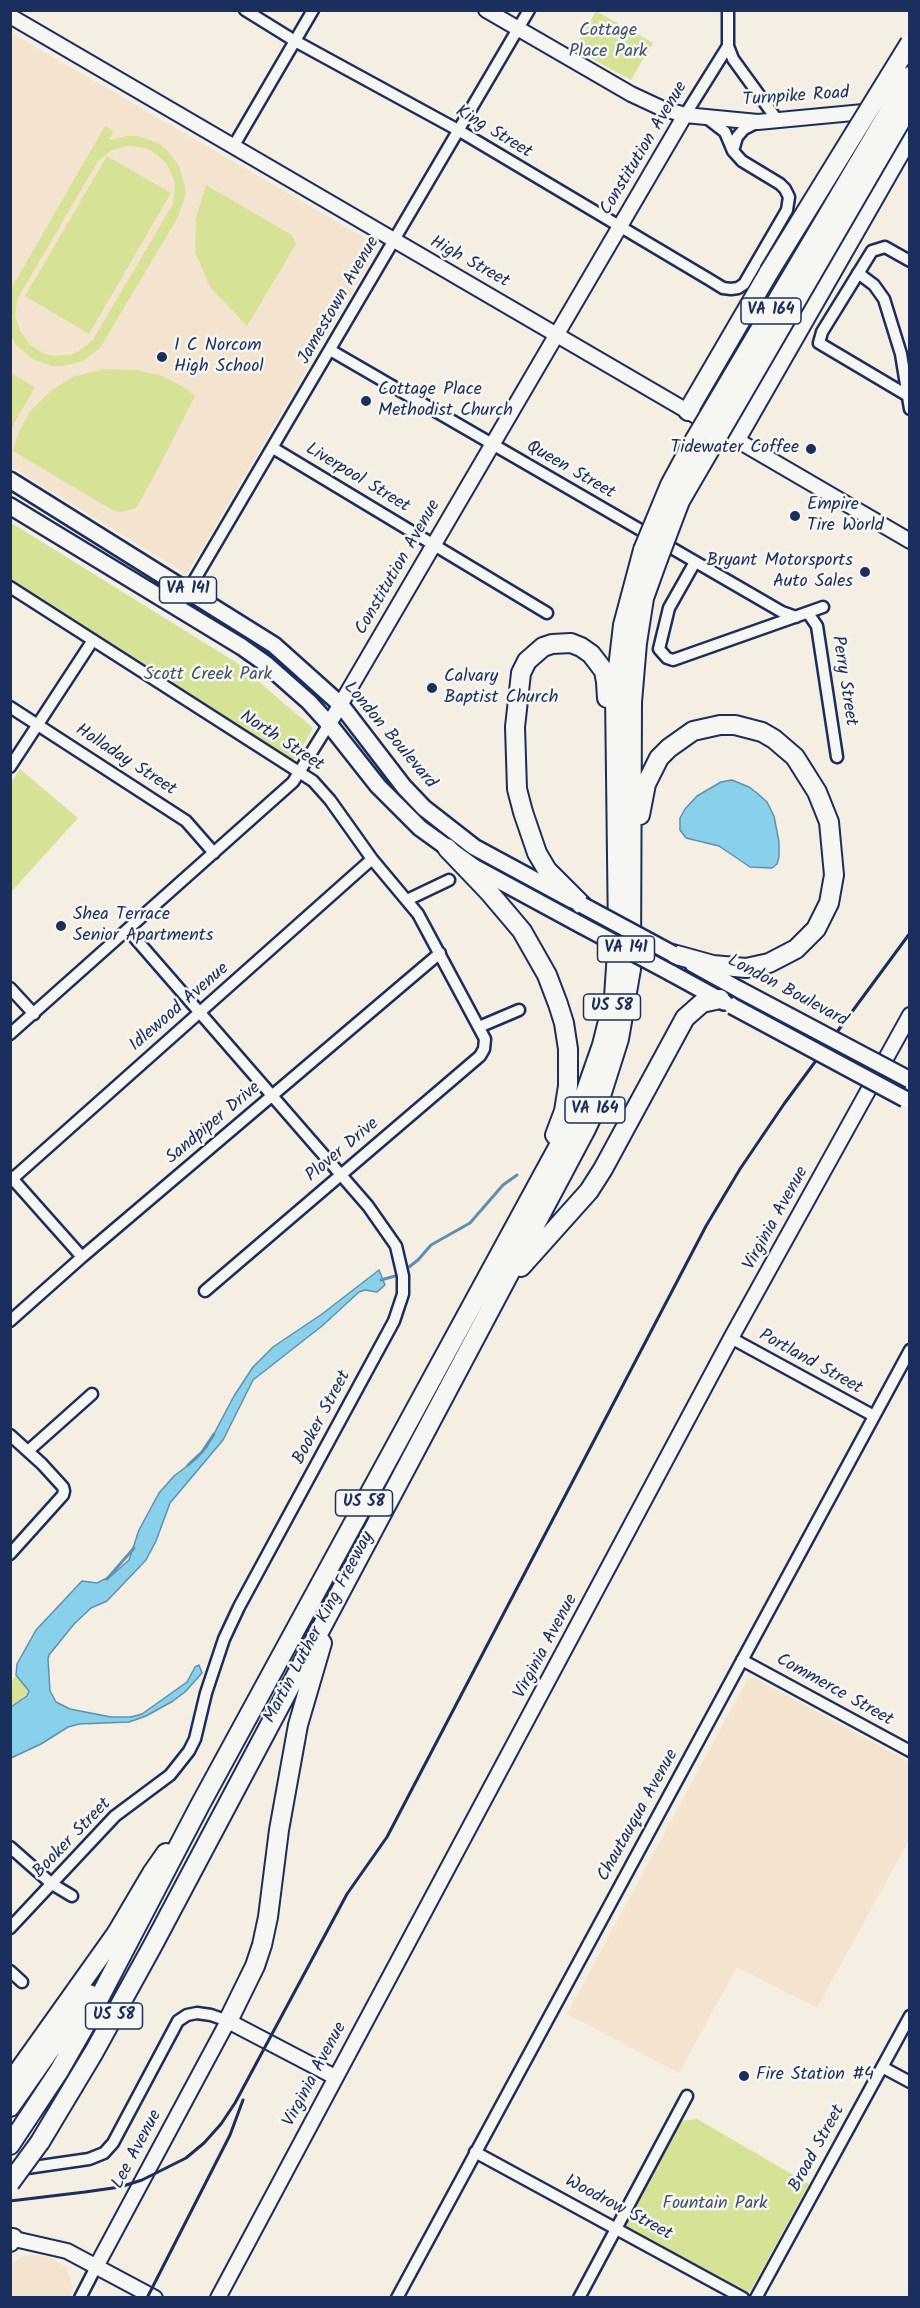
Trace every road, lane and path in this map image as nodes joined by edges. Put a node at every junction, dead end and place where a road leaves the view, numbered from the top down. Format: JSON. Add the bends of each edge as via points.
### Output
{"nodes":[{"id":1,"x":245,"y":10,"type":"edge"},
{"id":2,"x":313,"y":10,"type":"edge"},
{"id":3,"x":486,"y":10,"type":"edge"},
{"id":4,"x":529,"y":10,"type":"edge"},
{"id":5,"x":728,"y":10,"type":"edge"},
{"id":6,"x":10,"y":16,"type":"edge"},
{"id":7,"x":518,"y":29,"type":"junction"},
{"id":8,"x":295,"y":41,"type":"junction"},
{"id":9,"x":909,"y":43,"type":"edge"},
{"id":10,"x":728,"y":46,"type":"junction"},
{"id":11,"x":909,"y":76,"type":"edge"},
{"id":12,"x":905,"y":107,"type":"edge"},
{"id":13,"x":685,"y":115,"type":"junction"},
{"id":14,"x":707,"y":118,"type":"junction"},
{"id":15,"x":778,"y":121,"type":"junction"},
{"id":16,"x":758,"y":122,"type":"junction"},
{"id":17,"x":909,"y":126,"type":"edge"},
{"id":18,"x":458,"y":130,"type":"junction"},
{"id":19,"x":909,"y":135,"type":"edge"},
{"id":20,"x":233,"y":147,"type":"junction"},
{"id":21,"x":733,"y":151,"type":"junction"},
{"id":22,"x":619,"y":227,"type":"junction"},
{"id":23,"x":393,"y":241,"type":"junction"},
{"id":24,"x":909,"y":261,"type":"edge"},
{"id":25,"x":858,"y":273,"type":"junction"},
{"id":26,"x":557,"y":333,"type":"junction"},
{"id":27,"x":330,"y":350,"type":"junction"},
{"id":28,"x":908,"y":396,"type":"edge"},
{"id":29,"x":909,"y":409,"type":"edge"},
{"id":30,"x":688,"y":411,"type":"junction"},
{"id":31,"x":736,"y":439,"type":"junction"},
{"id":32,"x":492,"y":445,"type":"junction"},
{"id":33,"x":273,"y":448,"type":"junction"},
{"id":34,"x":10,"y":480,"type":"edge"},
{"id":35,"x":10,"y":506,"type":"edge"},
{"id":36,"x":909,"y":541,"type":"edge"},
{"id":37,"x":434,"y":545,"type":"junction"},
{"id":38,"x":650,"y":555,"type":"junction"},
{"id":39,"x":695,"y":562,"type":"junction"},
{"id":40,"x":10,"y":587,"type":"edge"},
{"id":41,"x":188,"y":590,"type":"junction"},
{"id":42,"x":823,"y":607,"type":"dead end"},
{"id":43,"x":178,"y":608,"type":"junction"},
{"id":44,"x":547,"y":613,"type":"dead end"},
{"id":45,"x":808,"y":613,"type":"junction"},
{"id":46,"x":796,"y":617,"type":"junction"},
{"id":47,"x":93,"y":640,"type":"junction"},
{"id":48,"x":341,"y":705,"type":"junction"},
{"id":49,"x":10,"y":707,"type":"edge"},
{"id":50,"x":329,"y":724,"type":"junction"},
{"id":51,"x":38,"y":725,"type":"junction"},
{"id":52,"x":837,"y":757,"type":"dead end"},
{"id":53,"x":615,"y":765,"type":"junction"},
{"id":54,"x":10,"y":767,"type":"edge"},
{"id":55,"x":301,"y":772,"type":"junction"},
{"id":56,"x":447,"y":848,"type":"junction"},
{"id":57,"x":214,"y":853,"type":"junction"},
{"id":58,"x":372,"y":860,"type":"junction"},
{"id":59,"x":449,"y":880,"type":"dead end"},
{"id":60,"x":633,"y":885,"type":"junction"},
{"id":61,"x":407,"y":900,"type":"junction"},
{"id":62,"x":582,"y":905,"type":"junction"},
{"id":63,"x":128,"y":930,"type":"junction"},
{"id":64,"x":440,"y":953,"type":"junction"},
{"id":65,"x":673,"y":954,"type":"junction"},
{"id":66,"x":10,"y":988,"type":"edge"},
{"id":67,"x":726,"y":1003,"type":"junction"},
{"id":68,"x":519,"y":1010,"type":"dead end"},
{"id":69,"x":200,"y":1013,"type":"junction"},
{"id":70,"x":33,"y":1014,"type":"junction"},
{"id":71,"x":909,"y":1015,"type":"edge"},
{"id":72,"x":479,"y":1027,"type":"junction"},
{"id":73,"x":10,"y":1034,"type":"edge"},
{"id":74,"x":909,"y":1080,"type":"edge"},
{"id":75,"x":272,"y":1096,"type":"junction"},
{"id":76,"x":907,"y":1101,"type":"edge"},
{"id":77,"x":341,"y":1175,"type":"junction"},
{"id":78,"x":11,"y":1178,"type":"edge"},
{"id":79,"x":514,"y":1227,"type":"junction"},
{"id":80,"x":82,"y":1257,"type":"junction"},
{"id":81,"x":205,"y":1291,"type":"dead end"},
{"id":82,"x":488,"y":1313,"type":"junction"},
{"id":83,"x":10,"y":1321,"type":"edge"},
{"id":84,"x":731,"y":1338,"type":"junction"},
{"id":85,"x":909,"y":1350,"type":"edge"},
{"id":86,"x":92,"y":1394,"type":"dead end"},
{"id":87,"x":874,"y":1416,"type":"junction"},
{"id":88,"x":10,"y":1435,"type":"edge"},
{"id":89,"x":28,"y":1450,"type":"junction"},
{"id":90,"x":10,"y":1554,"type":"edge"},
{"id":91,"x":342,"y":1588,"type":"junction"},
{"id":92,"x":742,"y":1660,"type":"junction"},
{"id":93,"x":909,"y":1751,"type":"edge"},
{"id":94,"x":200,"y":1805,"type":"junction"},
{"id":95,"x":10,"y":1847,"type":"edge"},
{"id":96,"x":52,"y":1884,"type":"junction"},
{"id":97,"x":72,"y":1896,"type":"dead end"},
{"id":98,"x":142,"y":1920,"type":"junction"},
{"id":99,"x":10,"y":1928,"type":"edge"},
{"id":100,"x":10,"y":1971,"type":"edge"},
{"id":101,"x":22,"y":1982,"type":"dead end"},
{"id":102,"x":909,"y":2016,"type":"edge"},
{"id":103,"x":228,"y":2020,"type":"junction"},
{"id":104,"x":882,"y":2067,"type":"junction"},
{"id":105,"x":335,"y":2077,"type":"junction"},
{"id":106,"x":909,"y":2082,"type":"edge"},
{"id":107,"x":10,"y":2084,"type":"edge"},
{"id":108,"x":687,"y":2096,"type":"dead end"},
{"id":109,"x":10,"y":2107,"type":"edge"},
{"id":110,"x":10,"y":2145,"type":"edge"},
{"id":111,"x":475,"y":2152,"type":"junction"},
{"id":112,"x":10,"y":2171,"type":"edge"},
{"id":113,"x":10,"y":2183,"type":"edge"},
{"id":114,"x":616,"y":2229,"type":"junction"},
{"id":115,"x":11,"y":2240,"type":"edge"},
{"id":116,"x":97,"y":2265,"type":"junction"},
{"id":117,"x":80,"y":2298,"type":"edge"},
{"id":118,"x":155,"y":2298,"type":"edge"},
{"id":119,"x":218,"y":2298,"type":"edge"},
{"id":120,"x":397,"y":2298,"type":"edge"},
{"id":121,"x":579,"y":2298,"type":"edge"},
{"id":122,"x":743,"y":2298,"type":"edge"},
{"id":123,"x":756,"y":2298,"type":"edge"}],
"edges":[{"from":1,"to":8,"type":"street","name":"King Street"},
{"from":2,"to":8,"type":"street"},
{"from":3,"to":7,"type":"street","name":"Turnpike Road"},
{"from":4,"to":7,"type":"street","name":"Jamestown Avenue"},
{"from":5,"to":10,"type":"street"},
{"from":6,"to":20,"type":"street","name":"High Street"},
{"from":7,"to":13,"type":"street","name":"Turnpike Road","via":[[631,94]]},
{"from":7,"to":18,"type":"street","name":"Jamestown Avenue"},
{"from":8,"to":18,"type":"street","name":"King Street"},
{"from":8,"to":20,"type":"street"},
{"from":9,"to":30,"type":"highway","bridge":true},
{"from":10,"to":13,"type":"street","name":"Constitution Avenue"},
{"from":10,"to":15,"type":"street","via":[[733,59]]},
{"from":11,"to":38,"type":"highway","number":"VA 164","bridge":true,"via":[[691,446],[670,485]]},
{"from":12,"to":15,"type":"street","name":"Turnpike Road"},
{"from":12,"to":17,"type":"street"},
{"from":12,"to":38,"type":"highway","number":"VA 164","bridge":true},
{"from":13,"to":14,"type":"street","name":"Turnpike Road"},
{"from":13,"to":22,"type":"street","name":"Constitution Avenue"},
{"from":14,"to":16,"type":"street","name":"Turnpike Road"},
{"from":14,"to":21,"type":"street","via":[[725,132]]},
{"from":15,"to":16,"type":"street","name":"Turnpike Road"},
{"from":16,"to":21,"type":"street","via":[[737,137]]},
{"from":18,"to":22,"type":"street","name":"King Street"},
{"from":18,"to":23,"type":"street","name":"Jamestown Avenue"},
{"from":19,"to":31,"type":"highway"},
{"from":20,"to":23,"type":"street","name":"High Street"},
{"from":21,"to":22,"type":"street","name":"King Street","via":[[785,189],[789,197],[787,210],[744,284],[723,288]]},
{"from":22,"to":26,"type":"street","name":"Constitution Avenue"},
{"from":23,"to":26,"type":"street","name":"High Street"},
{"from":23,"to":27,"type":"street","name":"Jamestown Avenue"},
{"from":24,"to":25,"type":"street","via":[[885,247],[872,251]]},
{"from":25,"to":28,"type":"street","via":[[884,299],[901,354]]},
{"from":25,"to":28,"type":"street","via":[[819,343]]},
{"from":26,"to":30,"type":"street","name":"High Street"},
{"from":26,"to":32,"type":"street","name":"Constitution Avenue"},
{"from":27,"to":32,"type":"street","name":"Queen Street"},
{"from":27,"to":33,"type":"street","name":"Jamestown Avenue"},
{"from":28,"to":29,"type":"street"},
{"from":30,"to":31,"type":"street","name":"High Street"},
{"from":31,"to":36,"type":"street","name":"High Street"},
{"from":32,"to":37,"type":"street","name":"Constitution Avenue"},
{"from":32,"to":39,"type":"street","name":"Queen Street"},
{"from":33,"to":37,"type":"street","name":"Liverpool Street"},
{"from":33,"to":41,"type":"street","name":"Jamestown Avenue"},
{"from":34,"to":41,"type":"main road","name":"London Boulevard","number":"VA 141"},
{"from":35,"to":43,"type":"main road","name":"London Boulevard","number":"VA 141"},
{"from":37,"to":44,"type":"street","name":"Liverpool Street"},
{"from":37,"to":48,"type":"street","name":"Constitution Avenue"},
{"from":38,"to":53,"type":"highway","number":"VA 164","via":[[627,605],[618,655]]},
{"from":38,"to":60,"type":"highway","number":"VA 164","via":[[632,702]]},
{"from":39,"to":46,"type":"street","name":"Queen Street"},
{"from":39,"to":46,"type":"street","via":[[669,608],[659,649],[667,658],[673,660]]},
{"from":40,"to":47,"type":"street","name":"North Street"},
{"from":41,"to":43,"type":"street","name":"Jamestown Avenue"},
{"from":41,"to":48,"type":"main road","name":"London Boulevard","number":"VA 141","via":[[274,645]]},
{"from":42,"to":45,"type":"street"},
{"from":43,"to":50,"type":"main road","name":"London Boulevard","number":"VA 141","via":[[266,664]]},
{"from":45,"to":46,"type":"street"},
{"from":45,"to":52,"type":"street","name":"Perry Street","via":[[817,626]]},
{"from":47,"to":51,"type":"street"},
{"from":47,"to":55,"type":"street","name":"North Street"},
{"from":48,"to":50,"type":"street","name":"Constitution Avenue"},
{"from":48,"to":62,"type":"main road","name":"London Boulevard","number":"VA 141","via":[[404,787],[453,833]]},
{"from":49,"to":51,"type":"street","name":"Holladay Street"},
{"from":50,"to":55,"type":"street","name":"Constitution Avenue"},
{"from":50,"to":56,"type":"main road","name":"London Boulevard","number":"VA 141","via":[[378,786],[420,828]]},
{"from":51,"to":54,"type":"street"},
{"from":51,"to":57,"type":"street","name":"Holladay Street","via":[[186,821]]},
{"from":53,"to":62,"type":"highway","number":"US 58","via":[[604,671],[591,654],[570,643],[552,644],[534,652],[521,673],[515,727],[522,812],[547,870]]},
{"from":53,"to":79,"type":"highway","name":"Martin Luther King Freeway","number":"US 58","via":[[618,937],[609,1020],[581,1105]]},
{"from":55,"to":57,"type":"street","name":"Constitution Avenue"},
{"from":55,"to":58,"type":"street","name":"North Street","via":[[330,800]]},
{"from":56,"to":67,"type":"main road","name":"London Boulevard","number":"VA 141","bridge":true,"via":[[503,884]]},
{"from":56,"to":79,"type":"highway","via":[[522,931],[547,975],[564,1023],[568,1059],[564,1111]]},
{"from":57,"to":63,"type":"street","name":"Constitution Avenue"},
{"from":58,"to":61,"type":"street","name":"North Street"},
{"from":58,"to":69,"type":"street","name":"Idlewood Avenue"},
{"from":59,"to":61,"type":"street"},
{"from":60,"to":65,"type":"highway","via":[[645,784],[669,748],[693,731],[735,725],[762,732],[795,757],[817,792],[832,840],[833,890],[816,929],[784,957],[755,967],[730,968]]},
{"from":60,"to":82,"type":"highway","name":"Martin Luther King Freeway","number":"VA 164","via":[[632,969],[612,1067],[586,1129]]},
{"from":61,"to":64,"type":"street","name":"North Street"},
{"from":62,"to":65,"type":"main road","name":"London Boulevard","number":"US 58","bridge":true},
{"from":63,"to":69,"type":"street","name":"Booker Street"},
{"from":63,"to":70,"type":"street","name":"Constitution Avenue"},
{"from":64,"to":72,"type":"street","name":"North Street"},
{"from":64,"to":75,"type":"street","name":"Sandpiper Drive"},
{"from":65,"to":74,"type":"main road","name":"London Boulevard","number":"US 58","bridge":true},
{"from":66,"to":70,"type":"street"},
{"from":67,"to":76,"type":"main road","name":"London Boulevard","bridge":true},
{"from":67,"to":82,"type":"highway","number":"US 58","via":[[702,1004],[685,1018],[589,1191],[515,1274]]},
{"from":68,"to":72,"type":"street"},
{"from":69,"to":75,"type":"street","name":"Booker Street"},
{"from":69,"to":78,"type":"street","name":"Idlewood Avenue"},
{"from":70,"to":73,"type":"street","name":"Constitution Avenue"},
{"from":71,"to":84,"type":"street","name":"Virginia Avenue"},
{"from":72,"to":77,"type":"street","name":"Plover Drive","via":[[485,1042],[480,1056]]},
{"from":75,"to":77,"type":"street","name":"Booker Street"},
{"from":75,"to":80,"type":"street","name":"Sandpiper Drive"},
{"from":77,"to":81,"type":"street","name":"Plover Drive"},
{"from":77,"to":96,"type":"street","name":"Booker Street","via":[[369,1206],[396,1246],[403,1294],[394,1321],[239,1607],[216,1659],[189,1751],[170,1775],[115,1816]]},
{"from":78,"to":80,"type":"street"},
{"from":79,"to":94,"type":"highway","name":"Martin Luther King Freeway","number":"US 58"},
{"from":80,"to":83,"type":"street","name":"Sandpiper Drive"},
{"from":82,"to":91,"type":"highway","name":"Martin Luther King Freeway","number":"US 58"},
{"from":84,"to":87,"type":"street","name":"Portland Street"},
{"from":84,"to":105,"type":"street","name":"Virginia Avenue"},
{"from":85,"to":87,"type":"street","name":"Chautauqua Avenue"},
{"from":86,"to":89,"type":"street"},
{"from":87,"to":92,"type":"street","name":"Chautauqua Avenue"},
{"from":88,"to":89,"type":"street"},
{"from":89,"to":90,"type":"street","via":[[64,1491]]},
{"from":91,"to":103,"type":"highway","via":[[298,1725],[262,1945]]},
{"from":91,"to":113,"type":"highway","name":"Martin Luther King Freeway","number":"US 58","bridge":true,"via":[[94,2052],[40,2142]]},
{"from":92,"to":93,"type":"street","name":"Commerce Street"},
{"from":92,"to":111,"type":"street","name":"Chautauqua Avenue"},
{"from":94,"to":98,"type":"highway","name":"Martin Luther King Freeway","number":"US 58"},
{"from":94,"to":107,"type":"highway","via":[[95,1965]]},
{"from":95,"to":96,"type":"street"},
{"from":96,"to":97,"type":"street"},
{"from":96,"to":99,"type":"street","name":"Booker Street"},
{"from":98,"to":109,"type":"highway","number":"US 58"},
{"from":98,"to":110,"type":"highway","via":[[59,2071]]},
{"from":100,"to":101,"type":"street"},
{"from":102,"to":104,"type":"street","name":"Broad Street"},
{"from":103,"to":105,"type":"street"},
{"from":103,"to":112,"type":"street","via":[[197,2013],[178,2021],[104,2152],[89,2159]]},
{"from":103,"to":116,"type":"street","name":"Lee Avenue"},
{"from":104,"to":106,"type":"street"},
{"from":104,"to":123,"type":"street","name":"Broad Street"},
{"from":105,"to":119,"type":"street","name":"Virginia Avenue"},
{"from":108,"to":114,"type":"street"},
{"from":111,"to":114,"type":"street","name":"Woodrow Street"},
{"from":111,"to":120,"type":"street","name":"Chautauqua Avenue"},
{"from":114,"to":121,"type":"street"},
{"from":114,"to":122,"type":"street","name":"Woodrow Street"},
{"from":115,"to":116,"type":"street","via":[[66,2251]]},
{"from":116,"to":117,"type":"street","name":"Lee Avenue"},
{"from":116,"to":118,"type":"street"}]}
